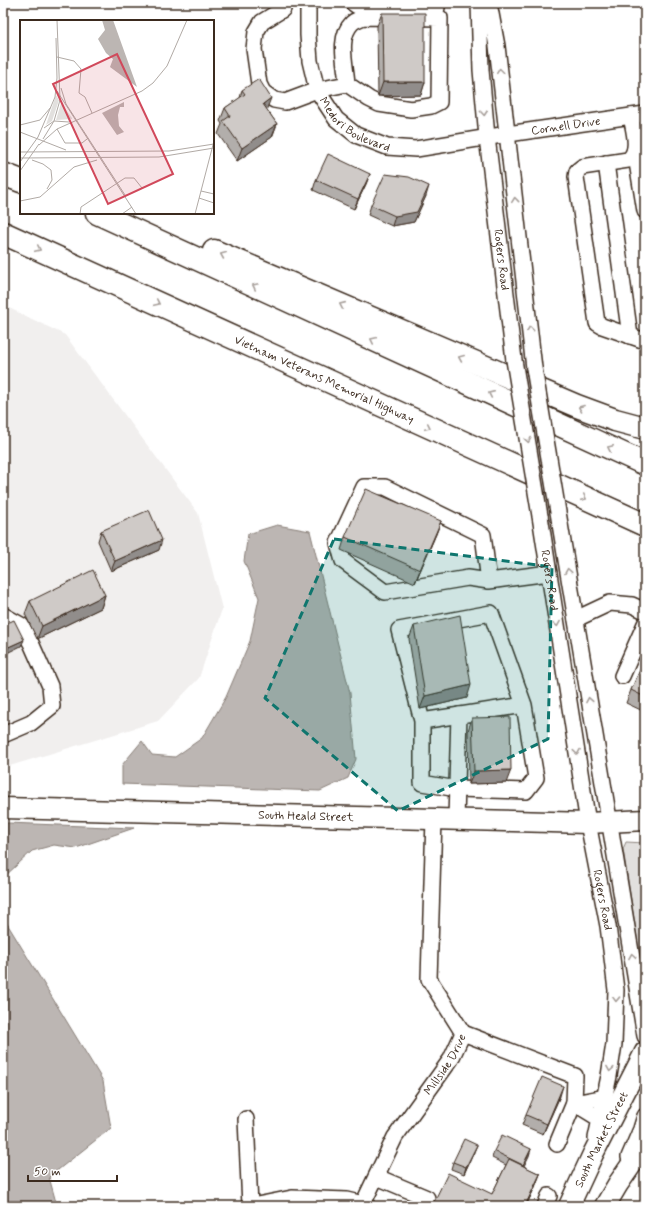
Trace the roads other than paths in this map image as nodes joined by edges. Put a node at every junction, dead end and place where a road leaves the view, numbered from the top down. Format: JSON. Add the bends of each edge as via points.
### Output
{"nodes":[{"id":1,"x":308,"y":3,"type":"edge"},
{"id":2,"x":479,"y":3,"type":"edge"},
{"id":3,"x":489,"y":3,"type":"edge"},
{"id":4,"x":283,"y":9,"type":"dead end"},
{"id":5,"x":358,"y":9,"type":"edge"},
{"id":6,"x":438,"y":10,"type":"edge"},
{"id":7,"x":347,"y":84,"type":"junction"},
{"id":8,"x":317,"y":90,"type":"junction"},
{"id":9,"x":638,"y":115,"type":"edge"},
{"id":10,"x":508,"y":134,"type":"junction"},
{"id":11,"x":487,"y":137,"type":"junction"},
{"id":12,"x":635,"y":150,"type":"junction"},
{"id":13,"x":606,"y":163,"type":"junction"},
{"id":14,"x":3,"y":174,"type":"edge"},
{"id":15,"x":20,"y":181,"type":"edge"},
{"id":16,"x":645,"y":211,"type":"edge"},
{"id":17,"x":99,"y":214,"type":"edge"},
{"id":18,"x":128,"y":214,"type":"edge"},
{"id":19,"x":3,"y":233,"type":"edge"},
{"id":20,"x":630,"y":336,"type":"junction"},
{"id":21,"x":645,"y":341,"type":"edge"},
{"id":22,"x":645,"y":428,"type":"edge"},
{"id":23,"x":645,"y":464,"type":"edge"},
{"id":24,"x":621,"y":515,"type":"junction"},
{"id":25,"x":645,"y":525,"type":"edge"},
{"id":26,"x":645,"y":528,"type":"edge"},
{"id":27,"x":549,"y":574,"type":"junction"},
{"id":28,"x":489,"y":582,"type":"junction"},
{"id":29,"x":645,"y":611,"type":"edge"},
{"id":30,"x":3,"y":615,"type":"edge"},
{"id":31,"x":576,"y":619,"type":"junction"},
{"id":32,"x":645,"y":624,"type":"edge"},
{"id":33,"x":622,"y":676,"type":"dead end"},
{"id":34,"x":524,"y":705,"type":"junction"},
{"id":35,"x":459,"y":716,"type":"junction"},
{"id":36,"x":422,"y":721,"type":"junction"},
{"id":37,"x":3,"y":735,"type":"edge"},
{"id":38,"x":457,"y":789,"type":"junction"},
{"id":39,"x":3,"y":808,"type":"edge"},
{"id":40,"x":434,"y":819,"type":"junction"},
{"id":41,"x":456,"y":819,"type":"junction"},
{"id":42,"x":645,"y":820,"type":"edge"},
{"id":43,"x":610,"y":821,"type":"junction"},
{"id":44,"x":588,"y":823,"type":"junction"},
{"id":45,"x":645,"y":829,"type":"edge"},
{"id":46,"x":463,"y":1033,"type":"junction"},
{"id":47,"x":645,"y":1036,"type":"edge"},
{"id":48,"x":645,"y":1052,"type":"edge"},
{"id":49,"x":605,"y":1097,"type":"junction"},
{"id":50,"x":574,"y":1103,"type":"junction"},
{"id":51,"x":645,"y":1116,"type":"edge"},
{"id":52,"x":246,"y":1119,"type":"dead end"},
{"id":53,"x":600,"y":1119,"type":"junction"},
{"id":54,"x":557,"y":1144,"type":"dead end"},
{"id":55,"x":645,"y":1145,"type":"edge"},
{"id":56,"x":593,"y":1154,"type":"junction"},
{"id":57,"x":377,"y":1177,"type":"junction"},
{"id":58,"x":618,"y":1184,"type":"junction"},
{"id":59,"x":427,"y":1198,"type":"dead end"},
{"id":60,"x":363,"y":1205,"type":"edge"},
{"id":61,"x":251,"y":1206,"type":"edge"},
{"id":62,"x":569,"y":1206,"type":"edge"},
{"id":63,"x":605,"y":1206,"type":"edge"}],
"edges":[{"from":1,"to":8,"type":"street","name":"Medori Boulevard","via":[[310,61]]},
{"from":2,"to":11,"type":"street","name":"Rogers Road","one_way":true,"via":[[480,70]]},
{"from":10,"to":3,"type":"street","name":"Rogers Road","one_way":true},
{"from":4,"to":8,"type":"street","via":[[262,22],[256,32],[254,49],[259,84],[263,92],[274,100],[285,102]]},
{"from":5,"to":6,"type":"street"},
{"from":5,"to":7,"type":"street","via":[[346,32],[343,49]]},
{"from":6,"to":7,"type":"street","via":[[439,102],[411,109],[379,104]]},
{"from":7,"to":8,"type":"street"},
{"from":8,"to":11,"type":"street","name":"Medori Boulevard","via":[[336,119],[356,135],[387,147],[416,149]]},
{"from":9,"to":10,"type":"street","name":"Cornell Drive"},
{"from":9,"to":12,"type":"street"},
{"from":10,"to":11,"type":"street","name":"Cornell Drive"},
{"from":31,"to":10,"type":"street","name":"Rogers Road","one_way":true,"bridge":true,"via":[[534,368]]},
{"from":11,"to":27,"type":"street","name":"Rogers Road","one_way":true,"bridge":true,"via":[[514,360]]},
{"from":12,"to":13,"type":"street","via":[[628,160]]},
{"from":12,"to":16,"type":"street"},
{"from":13,"to":20,"type":"street"},
{"from":13,"to":20,"type":"street","via":[[582,167],[577,171],[576,177],[593,302],[597,323]]},
{"from":14,"to":15,"type":"highway"},
{"from":23,"to":17,"type":"highway","one_way":true},
{"from":22,"to":18,"type":"highway","one_way":true,"via":[[565,402]]},
{"from":19,"to":24,"type":"highway","name":"Vietnam Veterans Memorial Highway","one_way":true},
{"from":20,"to":21,"type":"street"},
{"from":24,"to":25,"type":"highway","name":"Vietnam Veterans Memorial Highway"},
{"from":24,"to":26,"type":"highway"},
{"from":27,"to":28,"type":"street"},
{"from":27,"to":44,"type":"street","name":"Rogers Road","one_way":true},
{"from":28,"to":28,"type":"street","via":[[468,578],[385,592],[343,561],[338,543],[364,487],[385,487],[483,535]]},
{"from":29,"to":31,"type":"street","via":[[632,605],[610,603]]},
{"from":30,"to":37,"type":"street","via":[[21,625],[50,686],[52,706],[31,722]]},
{"from":43,"to":31,"type":"street","name":"Rogers Road","one_way":true},
{"from":32,"to":33,"type":"street"},
{"from":34,"to":35,"type":"street"},
{"from":34,"to":36,"type":"street","via":[[491,613],[399,630]]},
{"from":34,"to":38,"type":"street","via":[[536,778],[526,791]]},
{"from":35,"to":36,"type":"street"},
{"from":35,"to":38,"type":"street"},
{"from":36,"to":38,"type":"street","via":[[422,783]]},
{"from":38,"to":41,"type":"street"},
{"from":39,"to":40,"type":"main road","name":"South Heald Street"},
{"from":40,"to":41,"type":"main road","name":"South Heald Street"},
{"from":40,"to":46,"type":"street","name":"Millside Drive","via":[[429,979]]},
{"from":41,"to":44,"type":"main road","name":"South Heald Street"},
{"from":42,"to":43,"type":"main road","name":"South Heald Street"},
{"from":43,"to":44,"type":"main road","name":"South Heald Street"},
{"from":43,"to":45,"type":"main road","name":"South Heald Street"},
{"from":47,"to":43,"type":"street","name":"Rogers Road","one_way":true},
{"from":44,"to":49,"type":"street","name":"Rogers Road","one_way":true,"via":[[608,926],[616,990],[614,1044]]},
{"from":46,"to":50,"type":"street","via":[[575,1076]]},
{"from":46,"to":57,"type":"street","name":"Millside Drive","via":[[451,1059],[395,1137]]},
{"from":48,"to":56,"type":"main road","name":"South Market Street"},
{"from":49,"to":50,"type":"street"},
{"from":49,"to":53,"type":"street","name":"Rogers Road"},
{"from":50,"to":53,"type":"street"},
{"from":50,"to":54,"type":"street"},
{"from":51,"to":58,"type":"street"},
{"from":52,"to":61,"type":"street"},
{"from":53,"to":56,"type":"street","name":"Rogers Road"},
{"from":55,"to":58,"type":"main road"},
{"from":56,"to":62,"type":"main road","name":"South Market Street"},
{"from":57,"to":59,"type":"street"},
{"from":57,"to":60,"type":"street","name":"Millside Drive"},
{"from":58,"to":63,"type":"main road"},
{"from":60,"to":61,"type":"street","via":[[347,1200],[292,1198]]}]}
